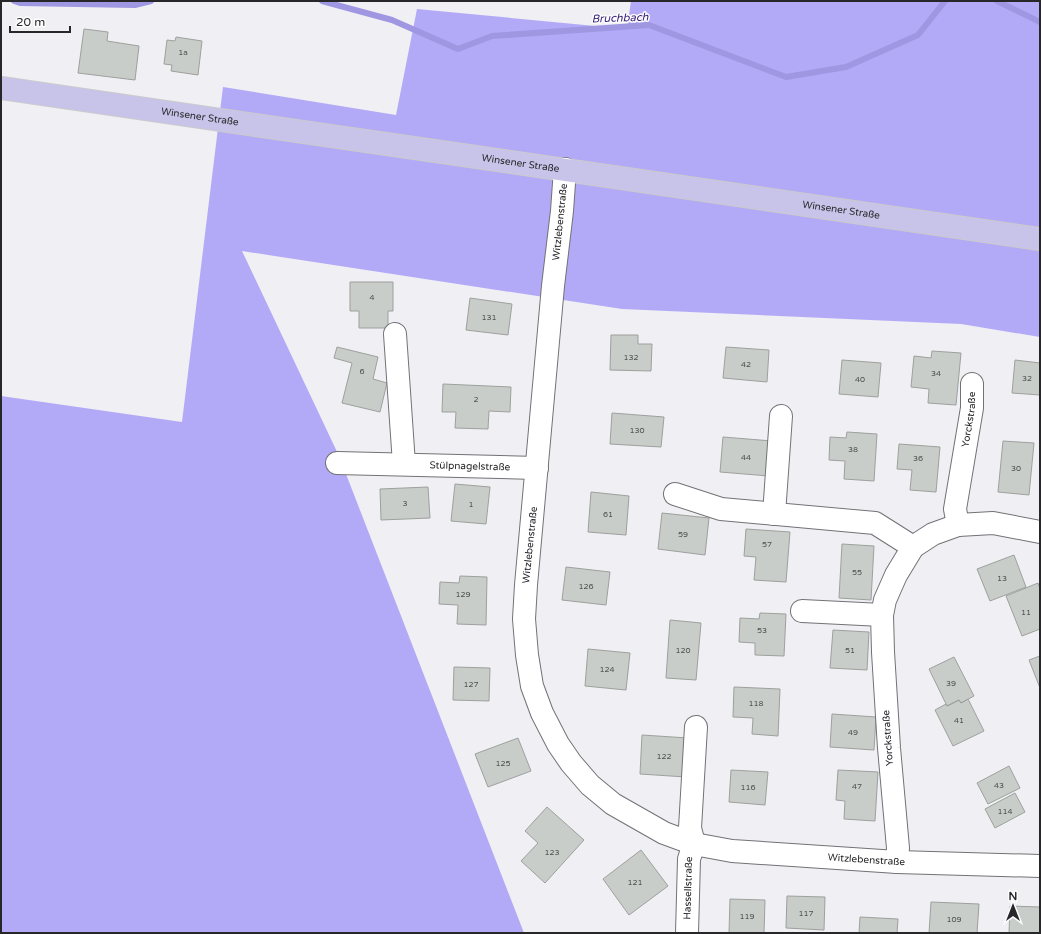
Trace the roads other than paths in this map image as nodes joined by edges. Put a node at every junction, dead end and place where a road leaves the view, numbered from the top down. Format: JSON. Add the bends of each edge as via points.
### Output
{"nodes":[{"id":1,"x":1,"y":88,"type":"edge"},
{"id":2,"x":565,"y":169,"type":"junction"},
{"id":3,"x":1040,"y":239,"type":"edge"},
{"id":4,"x":394,"y":334,"type":"dead end"},
{"id":5,"x":972,"y":384,"type":"dead end"},
{"id":6,"x":781,"y":416,"type":"dead end"},
{"id":7,"x":337,"y":463,"type":"dead end"},
{"id":8,"x":404,"y":464,"type":"junction"},
{"id":9,"x":537,"y":468,"type":"junction"},
{"id":10,"x":675,"y":494,"type":"dead end"},
{"id":11,"x":774,"y":514,"type":"junction"},
{"id":12,"x":958,"y":525,"type":"junction"},
{"id":13,"x":1040,"y":532,"type":"edge"},
{"id":14,"x":913,"y":547,"type":"junction"},
{"id":15,"x":802,"y":611,"type":"dead end"},
{"id":16,"x":882,"y":615,"type":"junction"},
{"id":17,"x":696,"y":727,"type":"dead end"},
{"id":18,"x":694,"y":844,"type":"junction"},
{"id":19,"x":897,"y":862,"type":"junction"},
{"id":20,"x":1040,"y":866,"type":"edge"},
{"id":21,"x":687,"y":933,"type":"edge"}],
"edges":[{"from":1,"to":2,"type":"main road","name":"Winsener Straße"},
{"from":2,"to":3,"type":"main road","name":"Winsener Straße"},
{"from":2,"to":9,"type":"street","name":"Witzlebenstraße"},
{"from":4,"to":8,"type":"street"},
{"from":5,"to":12,"type":"street","name":"Yorckstraße","via":[[972,408],[955,509]]},
{"from":6,"to":11,"type":"street"},
{"from":7,"to":8,"type":"street","name":"Stülpnagelstraße"},
{"from":8,"to":9,"type":"street","name":"Stülpnagelstraße"},
{"from":9,"to":18,"type":"street","name":"Witzlebenstraße","via":[[524,619],[532,686],[542,713],[558,744],[590,785],[613,804],[636,818],[664,833]]},
{"from":10,"to":11,"type":"street","via":[[721,509]]},
{"from":11,"to":14,"type":"street","via":[[875,523]]},
{"from":12,"to":13,"type":"street","name":"Yorckstraße","via":[[993,523]]},
{"from":12,"to":14,"type":"street","name":"Yorckstraße","via":[[933,534]]},
{"from":14,"to":16,"type":"street","name":"Yorckstraße","via":[[896,575],[885,600]]},
{"from":15,"to":16,"type":"street"},
{"from":16,"to":19,"type":"street","name":"Yorckstraße"},
{"from":17,"to":18,"type":"street","via":[[690,828]]},
{"from":18,"to":19,"type":"street","name":"Witzlebenstraße","via":[[732,851]]},
{"from":18,"to":21,"type":"street","name":"Hassellstraße","via":[[689,859]]},
{"from":19,"to":20,"type":"street","name":"Witzlebenstraße"}]}
